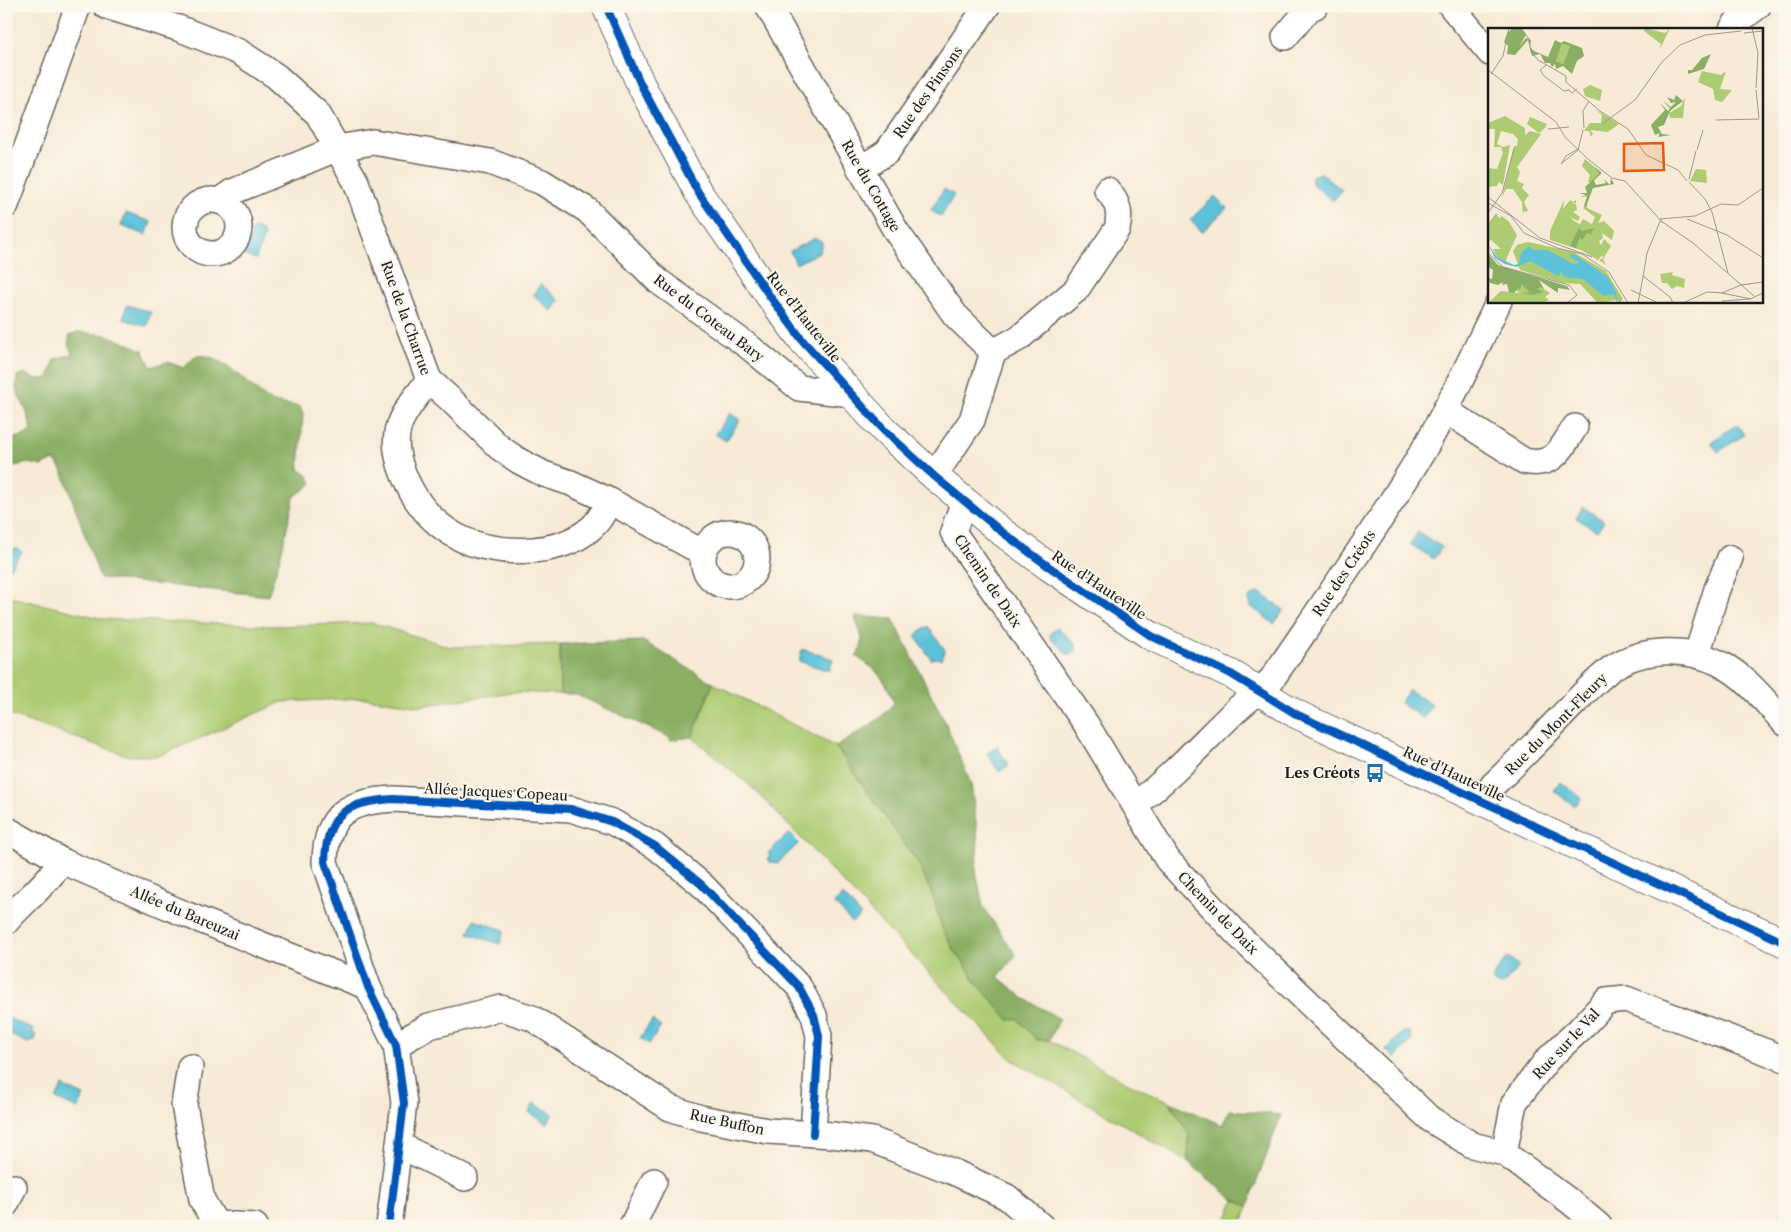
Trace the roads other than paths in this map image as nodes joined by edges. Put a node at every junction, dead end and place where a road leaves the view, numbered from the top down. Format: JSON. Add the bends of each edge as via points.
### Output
{"nodes":[{"id":1,"x":78,"y":6,"type":"edge"},
{"id":2,"x":106,"y":6,"type":"edge"},
{"id":3,"x":606,"y":6,"type":"edge"},
{"id":4,"x":768,"y":6,"type":"edge"},
{"id":5,"x":987,"y":6,"type":"edge"},
{"id":6,"x":1315,"y":6,"type":"edge"},
{"id":7,"x":1451,"y":6,"type":"edge"},
{"id":8,"x":1758,"y":6,"type":"edge"},
{"id":9,"x":1733,"y":28,"type":"edge"},
{"id":10,"x":1285,"y":37,"type":"dead end"},
{"id":11,"x":1488,"y":51,"type":"edge"},
{"id":12,"x":338,"y":148,"type":"junction"},
{"id":13,"x":860,"y":169,"type":"junction"},
{"id":14,"x":1107,"y":190,"type":"dead end"},
{"id":15,"x":219,"y":201,"type":"dead end"},
{"id":16,"x":6,"y":205,"type":"edge"},
{"id":17,"x":1499,"y":302,"type":"edge"},
{"id":18,"x":992,"y":352,"type":"junction"},
{"id":19,"x":429,"y":380,"type":"junction"},
{"id":20,"x":852,"y":394,"type":"junction"},
{"id":21,"x":1445,"y":410,"type":"junction"},
{"id":22,"x":1575,"y":427,"type":"dead end"},
{"id":23,"x":934,"y":476,"type":"junction"},
{"id":24,"x":964,"y":501,"type":"junction"},
{"id":25,"x":610,"y":502,"type":"junction"},
{"id":26,"x":703,"y":553,"type":"dead end"},
{"id":27,"x":1730,"y":558,"type":"dead end"},
{"id":28,"x":1697,"y":654,"type":"junction"},
{"id":29,"x":1260,"y":692,"type":"junction"},
{"id":30,"x":1785,"y":723,"type":"edge"},
{"id":31,"x":1482,"y":801,"type":"junction"},
{"id":32,"x":1136,"y":804,"type":"junction"},
{"id":33,"x":6,"y":829,"type":"edge"},
{"id":34,"x":62,"y":861,"type":"junction"},
{"id":35,"x":6,"y":922,"type":"edge"},
{"id":36,"x":1785,"y":943,"type":"edge"},
{"id":37,"x":368,"y":987,"type":"junction"},
{"id":38,"x":396,"y":1045,"type":"junction"},
{"id":39,"x":1785,"y":1059,"type":"edge"},
{"id":40,"x":190,"y":1067,"type":"dead end"},
{"id":41,"x":813,"y":1134,"type":"junction"},
{"id":42,"x":399,"y":1146,"type":"junction"},
{"id":43,"x":1504,"y":1152,"type":"junction"},
{"id":44,"x":465,"y":1178,"type":"dead end"},
{"id":45,"x":654,"y":1181,"type":"dead end"},
{"id":46,"x":215,"y":1225,"type":"edge"},
{"id":47,"x":255,"y":1226,"type":"edge"},
{"id":48,"x":389,"y":1226,"type":"edge"},
{"id":49,"x":632,"y":1226,"type":"edge"},
{"id":50,"x":1041,"y":1226,"type":"edge"},
{"id":51,"x":1599,"y":1226,"type":"edge"}],
"edges":[{"from":1,"to":16,"type":"street"},
{"from":2,"to":12,"type":"street","via":[[212,40],[260,64],[318,114]]},
{"from":3,"to":20,"type":"street","name":"Rue d'Hauteville","via":[[641,85],[698,192],[803,341]]},
{"from":4,"to":13,"type":"street","name":"Rue du Cottage"},
{"from":5,"to":13,"type":"street","name":"Rue des Pinsons","via":[[887,152]]},
{"from":6,"to":10,"type":"street"},
{"from":7,"to":11,"type":"street"},
{"from":8,"to":9,"type":"street"},
{"from":12,"to":15,"type":"street","name":"Rue du Coteau Bary","via":[[232,192]]},
{"from":12,"to":19,"type":"street","name":"Rue de la Charrue","via":[[356,182]]},
{"from":12,"to":20,"type":"street","name":"Rue du Coteau Bary","via":[[373,142],[411,148],[490,162],[542,182],[587,210],[658,281],[748,346],[799,388]]},
{"from":13,"to":18,"type":"street","name":"Rue du Cottage","via":[[896,231],[955,315]]},
{"from":14,"to":18,"type":"street","via":[[1119,208],[1117,230],[1076,290],[1019,338]]},
{"from":17,"to":21,"type":"street","name":"Rue des Créots"},
{"from":18,"to":23,"type":"street","via":[[972,420]]},
{"from":19,"to":25,"type":"street","name":"Rue de la Charrue","via":[[500,448],[544,474]]},
{"from":19,"to":25,"type":"street","via":[[399,425],[396,439],[398,459],[416,499],[433,519],[454,535],[490,548],[539,549],[569,541],[590,530]]},
{"from":20,"to":23,"type":"street","name":"Rue d'Hauteville","via":[[884,430]]},
{"from":21,"to":22,"type":"street","via":[[1524,461],[1534,463],[1543,463],[1558,453]]},
{"from":21,"to":29,"type":"street","name":"Rue des Créots","via":[[1377,525],[1272,680]]},
{"from":23,"to":24,"type":"street","name":"Rue d'Hauteville"},
{"from":24,"to":29,"type":"street","name":"Rue d'Hauteville","via":[[1002,532],[1151,636],[1231,674]]},
{"from":24,"to":32,"type":"street","name":"Chemin de Daix","via":[[953,532],[1086,724]]},
{"from":25,"to":26,"type":"street","name":"Rue de la Charrue"},
{"from":27,"to":28,"type":"street"},
{"from":28,"to":30,"type":"street","name":"Rue du Mont-Fleury","via":[[1722,664],[1741,678]]},
{"from":28,"to":31,"type":"street","name":"Rue du Mont-Fleury","via":[[1652,653],[1613,668],[1575,702]]},
{"from":29,"to":31,"type":"street","name":"Rue d'Hauteville","via":[[1296,714]]},
{"from":29,"to":32,"type":"street","name":"Rue des Créots","via":[[1233,713],[1182,765]]},
{"from":31,"to":36,"type":"street","name":"Rue d'Hauteville"},
{"from":32,"to":43,"type":"street","name":"Chemin de Daix","via":[[1174,867],[1239,936],[1430,1119],[1472,1145]]},
{"from":33,"to":34,"type":"street","name":"Allée du Bareuzai"},
{"from":34,"to":35,"type":"street","via":[[52,876]]},
{"from":34,"to":37,"type":"street","name":"Allée du Bareuzai"},
{"from":37,"to":38,"type":"street","name":"Allée Jacques Copeau"},
{"from":37,"to":41,"type":"street","name":"Allée Jacques Copeau","via":[[325,862],[331,827],[352,806],[369,800],[393,799],[571,809],[612,822],[655,846],[702,885],[799,987],[814,1015],[819,1036]]},
{"from":38,"to":41,"type":"street","name":"Rue Buffon","via":[[428,1026],[501,1008],[532,1018],[670,1108],[700,1118],[768,1131]]},
{"from":38,"to":42,"type":"street","name":"Allée Jacques Copeau","via":[[404,1103]]},
{"from":39,"to":43,"type":"street","name":"Rue sur le Val","via":[[1626,999],[1606,1002],[1547,1060],[1514,1103]]},
{"from":40,"to":46,"type":"street","via":[[184,1105],[202,1200]]},
{"from":41,"to":50,"type":"street","name":"Rue Buffon","via":[[872,1140],[912,1155],[1007,1197]]},
{"from":42,"to":44,"type":"street"},
{"from":42,"to":48,"type":"street","name":"Allée Jacques Copeau"},
{"from":43,"to":51,"type":"street","name":"Chemin de Daix"},
{"from":45,"to":49,"type":"street"},
{"from":46,"to":47,"type":"street"}]}
